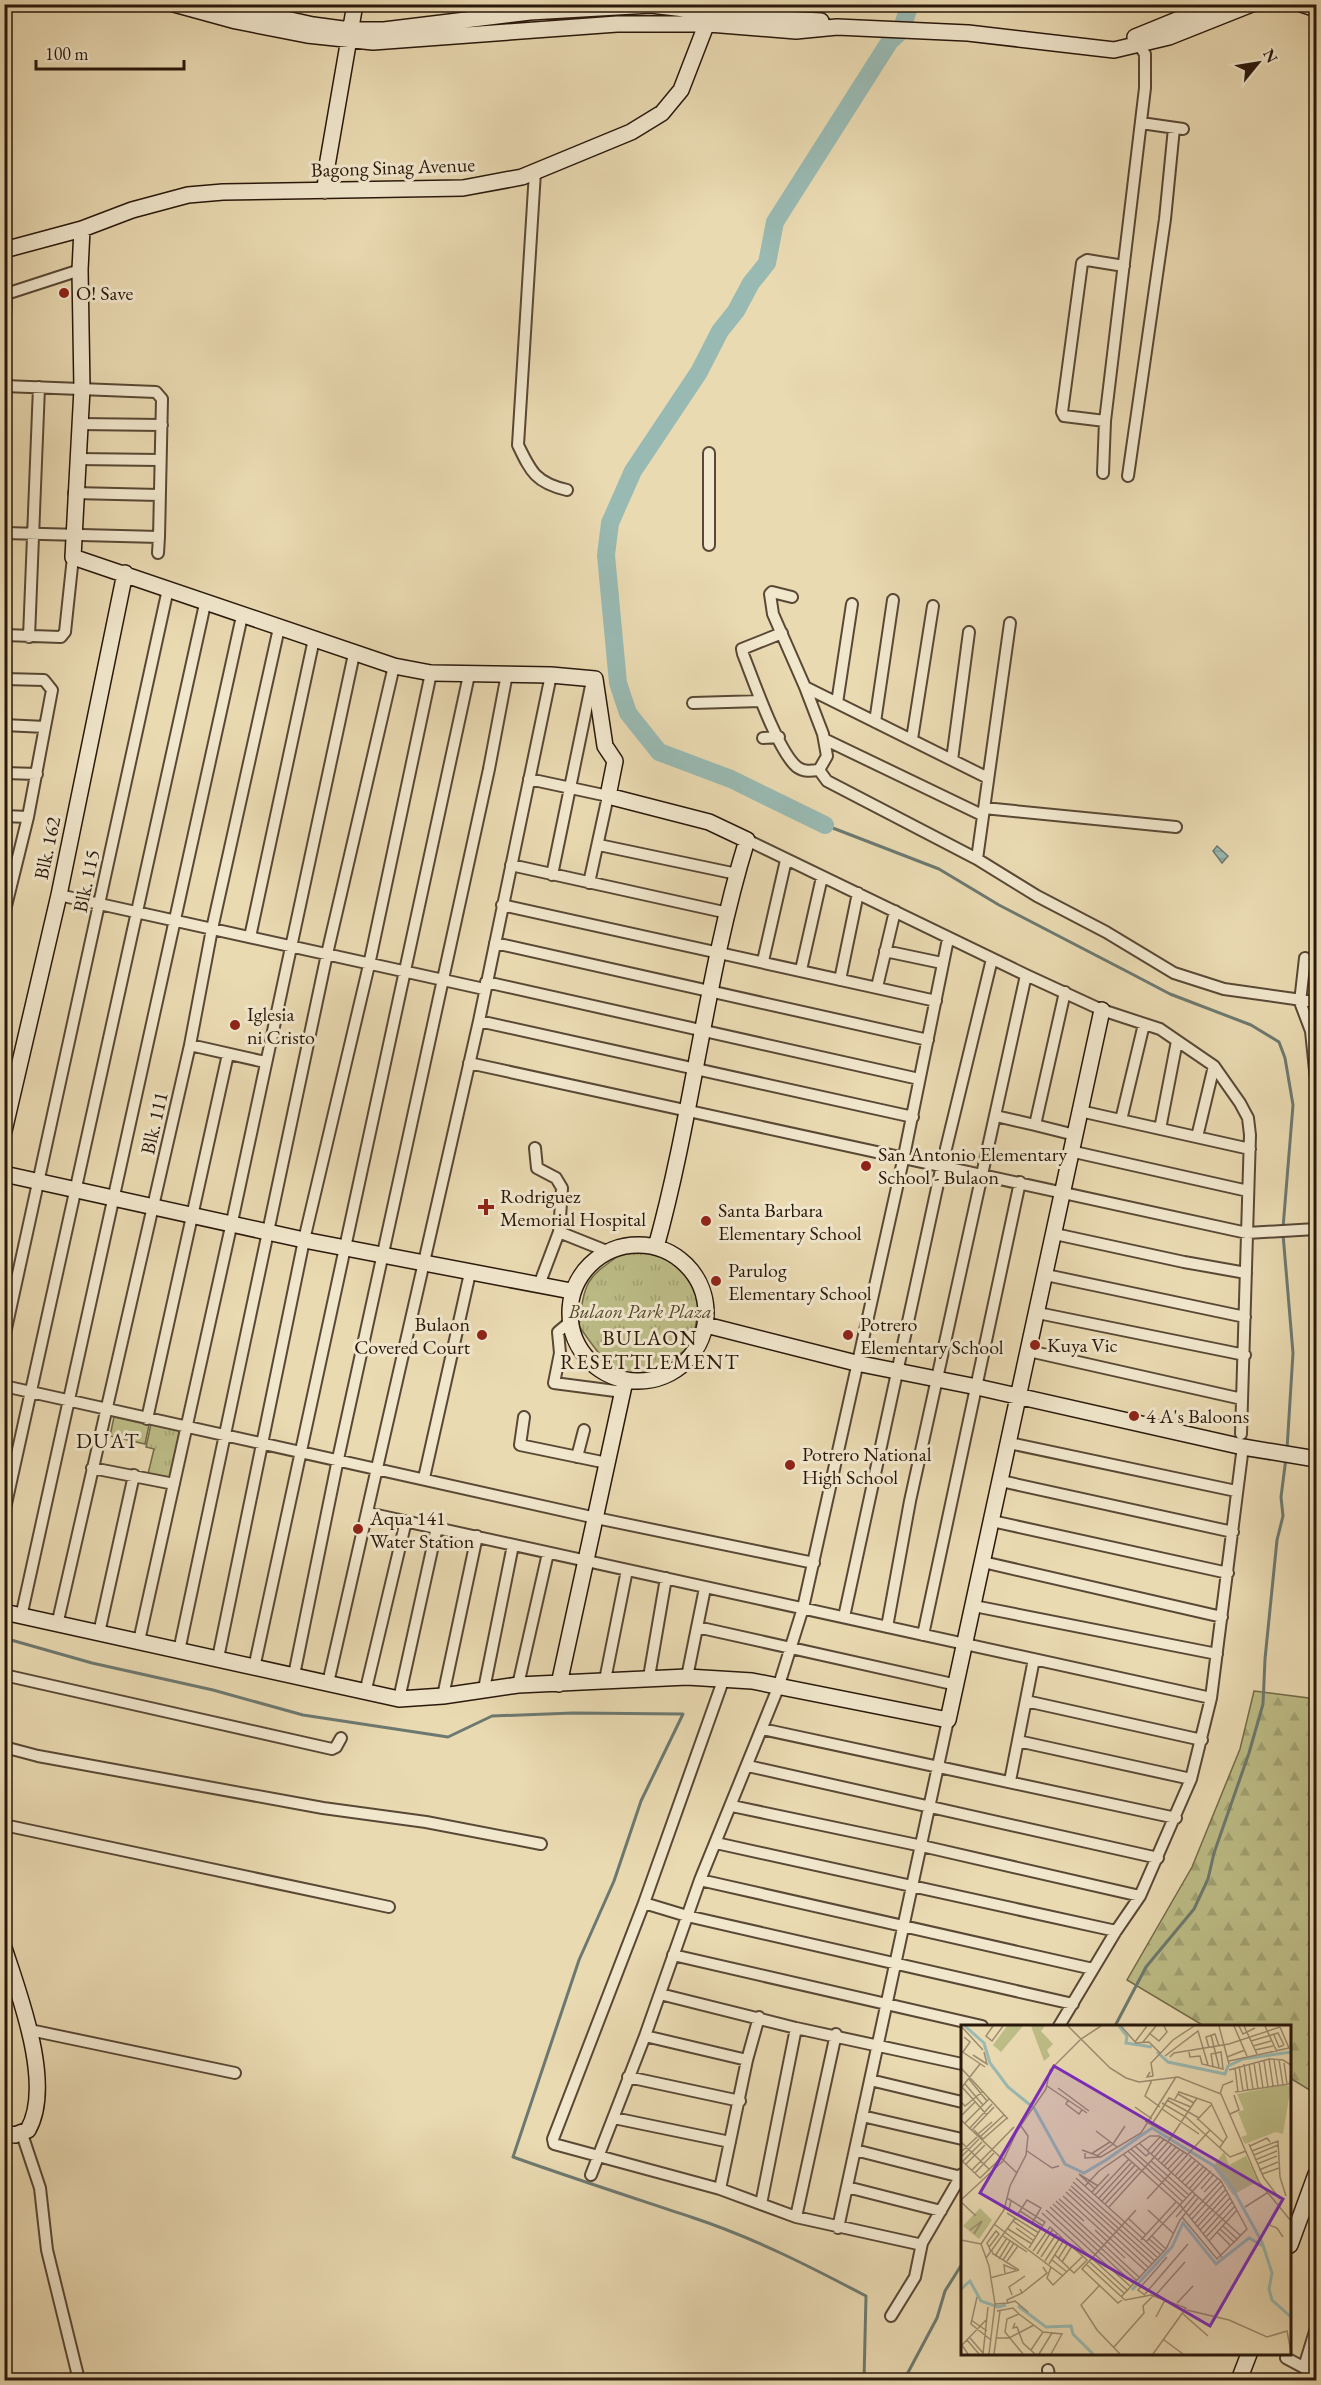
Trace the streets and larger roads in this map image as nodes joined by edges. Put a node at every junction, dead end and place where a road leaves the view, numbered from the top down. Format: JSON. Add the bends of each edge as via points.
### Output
{"nodes":[{"id":1,"x":174,"y":4,"type":"edge"},
{"id":2,"x":218,"y":4,"type":"edge"},
{"id":3,"x":355,"y":4,"type":"edge"},
{"id":4,"x":1216,"y":4,"type":"edge"},
{"id":5,"x":1252,"y":4,"type":"edge"},
{"id":6,"x":1301,"y":4,"type":"edge"},
{"id":7,"x":1317,"y":9,"type":"edge"},
{"id":8,"x":710,"y":18,"type":"junction"},
{"id":9,"x":837,"y":24,"type":"junction"},
{"id":10,"x":958,"y":30,"type":"junction"},
{"id":11,"x":349,"y":35,"type":"junction"},
{"id":12,"x":1136,"y":41,"type":"junction"},
{"id":13,"x":1141,"y":123,"type":"junction"},
{"id":14,"x":535,"y":172,"type":"junction"},
{"id":15,"x":325,"y":191,"type":"junction"},
{"id":16,"x":82,"y":229,"type":"junction"},
{"id":17,"x":4,"y":250,"type":"edge"},
{"id":18,"x":1124,"y":266,"type":"junction"},
{"id":19,"x":80,"y":270,"type":"junction"},
{"id":20,"x":5,"y":294,"type":"edge"},
{"id":21,"x":4,"y":339,"type":"edge"},
{"id":22,"x":4,"y":386,"type":"edge"},
{"id":23,"x":39,"y":387,"type":"junction"},
{"id":24,"x":82,"y":389,"type":"junction"},
{"id":25,"x":1105,"y":421,"type":"junction"},
{"id":26,"x":79,"y":424,"type":"junction"},
{"id":27,"x":162,"y":425,"type":"junction"},
{"id":28,"x":709,"y":453,"type":"dead end"},
{"id":29,"x":77,"y":459,"type":"junction"},
{"id":30,"x":160,"y":460,"type":"junction"},
{"id":31,"x":1104,"y":473,"type":"dead end"},
{"id":32,"x":1128,"y":476,"type":"dead end"},
{"id":33,"x":567,"y":490,"type":"dead end"},
{"id":34,"x":74,"y":493,"type":"junction"},
{"id":35,"x":159,"y":495,"type":"junction"},
{"id":36,"x":4,"y":533,"type":"edge"},
{"id":37,"x":34,"y":534,"type":"junction"},
{"id":38,"x":74,"y":534,"type":"junction"},
{"id":39,"x":159,"y":537,"type":"junction"},
{"id":40,"x":709,"y":545,"type":"dead end"},
{"id":41,"x":158,"y":553,"type":"dead end"},
{"id":42,"x":72,"y":557,"type":"junction"},
{"id":43,"x":125,"y":573,"type":"junction"},
{"id":44,"x":168,"y":589,"type":"junction"},
{"id":45,"x":792,"y":597,"type":"dead end"},
{"id":46,"x":893,"y":600,"type":"dead end"},
{"id":47,"x":205,"y":604,"type":"junction"},
{"id":48,"x":852,"y":604,"type":"dead end"},
{"id":49,"x":933,"y":606,"type":"dead end"},
{"id":50,"x":242,"y":616,"type":"junction"},
{"id":51,"x":1010,"y":623,"type":"dead end"},
{"id":52,"x":279,"y":628,"type":"junction"},
{"id":53,"x":969,"y":632,"type":"dead end"},
{"id":54,"x":782,"y":633,"type":"junction"},
{"id":55,"x":4,"y":635,"type":"edge"},
{"id":56,"x":29,"y":637,"type":"junction"},
{"id":57,"x":314,"y":639,"type":"junction"},
{"id":58,"x":354,"y":654,"type":"junction"},
{"id":59,"x":394,"y":666,"type":"junction"},
{"id":60,"x":431,"y":673,"type":"junction"},
{"id":61,"x":507,"y":674,"type":"junction"},
{"id":62,"x":470,"y":675,"type":"junction"},
{"id":63,"x":551,"y":675,"type":"junction"},
{"id":64,"x":593,"y":678,"type":"junction"},
{"id":65,"x":4,"y":679,"type":"edge"},
{"id":66,"x":805,"y":687,"type":"junction"},
{"id":67,"x":761,"y":701,"type":"junction"},
{"id":68,"x":693,"y":703,"type":"dead end"},
{"id":69,"x":837,"y":703,"type":"junction"},
{"id":70,"x":875,"y":722,"type":"junction"},
{"id":71,"x":4,"y":725,"type":"edge"},
{"id":72,"x":45,"y":727,"type":"junction"},
{"id":73,"x":779,"y":737,"type":"junction"},
{"id":74,"x":763,"y":738,"type":"dead end"},
{"id":75,"x":824,"y":739,"type":"junction"},
{"id":76,"x":912,"y":739,"type":"junction"},
{"id":77,"x":952,"y":760,"type":"junction"},
{"id":78,"x":819,"y":770,"type":"junction"},
{"id":79,"x":4,"y":773,"type":"edge"},
{"id":80,"x":37,"y":774,"type":"junction"},
{"id":81,"x":988,"y":778,"type":"junction"},
{"id":82,"x":529,"y":779,"type":"junction"},
{"id":83,"x":572,"y":788,"type":"junction"},
{"id":84,"x":608,"y":796,"type":"junction"},
{"id":85,"x":983,"y":812,"type":"junction"},
{"id":86,"x":4,"y":816,"type":"edge"},
{"id":87,"x":28,"y":817,"type":"junction"},
{"id":88,"x":1176,"y":827,"type":"dead end"},
{"id":89,"x":747,"y":840,"type":"junction"},
{"id":90,"x":599,"y":845,"type":"junction"},
{"id":91,"x":977,"y":859,"type":"junction"},
{"id":92,"x":786,"y":860,"type":"junction"},
{"id":93,"x":4,"y":862,"type":"edge"},
{"id":94,"x":16,"y":862,"type":"junction"},
{"id":95,"x":511,"y":865,"type":"junction"},
{"id":96,"x":736,"y":874,"type":"junction"},
{"id":97,"x":552,"y":875,"type":"junction"},
{"id":98,"x":822,"y":877,"type":"junction"},
{"id":99,"x":589,"y":883,"type":"junction"},
{"id":100,"x":858,"y":893,"type":"junction"},
{"id":101,"x":59,"y":895,"type":"junction"},
{"id":102,"x":100,"y":903,"type":"junction"},
{"id":103,"x":502,"y":905,"type":"junction"},
{"id":104,"x":895,"y":911,"type":"junction"},
{"id":105,"x":5,"y":912,"type":"edge"},
{"id":106,"x":137,"y":913,"type":"junction"},
{"id":107,"x":728,"y":913,"type":"junction"},
{"id":108,"x":174,"y":920,"type":"junction"},
{"id":109,"x":212,"y":929,"type":"junction"},
{"id":110,"x":250,"y":937,"type":"junction"},
{"id":111,"x":948,"y":939,"type":"junction"},
{"id":112,"x":495,"y":943,"type":"junction"},
{"id":113,"x":289,"y":946,"type":"junction"},
{"id":114,"x":719,"y":951,"type":"junction"},
{"id":115,"x":885,"y":951,"type":"junction"},
{"id":116,"x":327,"y":954,"type":"junction"},
{"id":117,"x":1305,"y":958,"type":"dead end"},
{"id":118,"x":992,"y":959,"type":"junction"},
{"id":119,"x":763,"y":962,"type":"junction"},
{"id":120,"x":942,"y":963,"type":"junction"},
{"id":121,"x":369,"y":965,"type":"junction"},
{"id":122,"x":801,"y":970,"type":"junction"},
{"id":123,"x":405,"y":972,"type":"junction"},
{"id":124,"x":1026,"y":975,"type":"junction"},
{"id":125,"x":441,"y":979,"type":"junction"},
{"id":126,"x":840,"y":980,"type":"junction"},
{"id":127,"x":485,"y":986,"type":"junction"},
{"id":128,"x":877,"y":987,"type":"junction"},
{"id":129,"x":711,"y":991,"type":"junction"},
{"id":130,"x":1065,"y":992,"type":"junction"},
{"id":131,"x":936,"y":1000,"type":"junction"},
{"id":132,"x":1300,"y":1002,"type":"junction"},
{"id":133,"x":1317,"y":1002,"type":"edge"},
{"id":134,"x":1102,"y":1010,"type":"junction"},
{"id":135,"x":479,"y":1021,"type":"junction"},
{"id":136,"x":1144,"y":1024,"type":"junction"},
{"id":137,"x":703,"y":1029,"type":"junction"},
{"id":138,"x":1314,"y":1031,"type":"edge"},
{"id":139,"x":928,"y":1040,"type":"junction"},
{"id":140,"x":1177,"y":1041,"type":"junction"},
{"id":141,"x":190,"y":1045,"type":"junction"},
{"id":142,"x":228,"y":1054,"type":"junction"},
{"id":143,"x":265,"y":1062,"type":"junction"},
{"id":144,"x":469,"y":1063,"type":"junction"},
{"id":145,"x":1214,"y":1066,"type":"junction"},
{"id":146,"x":695,"y":1068,"type":"junction"},
{"id":147,"x":919,"y":1079,"type":"junction"},
{"id":148,"x":1317,"y":1080,"type":"edge"},
{"id":149,"x":688,"y":1109,"type":"junction"},
{"id":150,"x":1080,"y":1111,"type":"junction"},
{"id":151,"x":996,"y":1116,"type":"junction"},
{"id":152,"x":913,"y":1117,"type":"junction"},
{"id":153,"x":1121,"y":1120,"type":"junction"},
{"id":154,"x":1035,"y":1125,"type":"junction"},
{"id":155,"x":1160,"y":1129,"type":"junction"},
{"id":156,"x":4,"y":1131,"type":"edge"},
{"id":157,"x":1075,"y":1135,"type":"junction"},
{"id":158,"x":1197,"y":1137,"type":"junction"},
{"id":159,"x":535,"y":1148,"type":"dead end"},
{"id":160,"x":1250,"y":1149,"type":"junction"},
{"id":161,"x":1070,"y":1152,"type":"junction"},
{"id":162,"x":904,"y":1156,"type":"junction"},
{"id":163,"x":942,"y":1165,"type":"junction"},
{"id":164,"x":4,"y":1174,"type":"edge"},
{"id":165,"x":983,"y":1174,"type":"junction"},
{"id":166,"x":38,"y":1181,"type":"junction"},
{"id":167,"x":1020,"y":1182,"type":"junction"},
{"id":168,"x":76,"y":1189,"type":"junction"},
{"id":169,"x":1248,"y":1191,"type":"junction"},
{"id":170,"x":1061,"y":1194,"type":"junction"},
{"id":171,"x":114,"y":1197,"type":"junction"},
{"id":172,"x":154,"y":1205,"type":"junction"},
{"id":173,"x":194,"y":1214,"type":"junction"},
{"id":174,"x":232,"y":1222,"type":"junction"},
{"id":175,"x":1311,"y":1230,"type":"edge"},
{"id":176,"x":270,"y":1231,"type":"junction"},
{"id":177,"x":560,"y":1232,"type":"junction"},
{"id":178,"x":1247,"y":1233,"type":"junction"},
{"id":179,"x":1055,"y":1234,"type":"junction"},
{"id":180,"x":304,"y":1240,"type":"junction"},
{"id":181,"x":346,"y":1246,"type":"junction"},
{"id":182,"x":656,"y":1247,"type":"junction"},
{"id":183,"x":609,"y":1252,"type":"junction"},
{"id":184,"x":384,"y":1255,"type":"junction"},
{"id":185,"x":422,"y":1264,"type":"junction"},
{"id":186,"x":470,"y":1273,"type":"junction"},
{"id":187,"x":1246,"y":1273,"type":"junction"},
{"id":188,"x":1046,"y":1275,"type":"junction"},
{"id":189,"x":539,"y":1285,"type":"junction"},
{"id":190,"x":571,"y":1291,"type":"junction"},
{"id":191,"x":1038,"y":1312,"type":"junction"},
{"id":192,"x":1245,"y":1317,"type":"junction"},
{"id":193,"x":570,"y":1322,"type":"junction"},
{"id":194,"x":706,"y":1325,"type":"junction"},
{"id":195,"x":4,"y":1338,"type":"edge"},
{"id":196,"x":1029,"y":1351,"type":"junction"},
{"id":197,"x":1245,"y":1355,"type":"junction"},
{"id":198,"x":856,"y":1363,"type":"junction"},
{"id":199,"x":898,"y":1371,"type":"junction"},
{"id":200,"x":937,"y":1379,"type":"junction"},
{"id":201,"x":4,"y":1386,"type":"edge"},
{"id":202,"x":624,"y":1386,"type":"junction"},
{"id":203,"x":977,"y":1387,"type":"junction"},
{"id":204,"x":31,"y":1392,"type":"junction"},
{"id":205,"x":1019,"y":1396,"type":"junction"},
{"id":206,"x":1242,"y":1399,"type":"junction"},
{"id":207,"x":70,"y":1400,"type":"junction"},
{"id":208,"x":105,"y":1409,"type":"junction"},
{"id":209,"x":524,"y":1417,"type":"dead end"},
{"id":210,"x":147,"y":1419,"type":"junction"},
{"id":211,"x":186,"y":1427,"type":"junction"},
{"id":212,"x":584,"y":1430,"type":"dead end"},
{"id":213,"x":1241,"y":1434,"type":"dead end"},
{"id":214,"x":225,"y":1435,"type":"junction"},
{"id":215,"x":263,"y":1443,"type":"junction"},
{"id":216,"x":1009,"y":1443,"type":"junction"},
{"id":217,"x":301,"y":1451,"type":"junction"},
{"id":218,"x":1242,"y":1454,"type":"dead end"},
{"id":219,"x":577,"y":1457,"type":"junction"},
{"id":220,"x":1311,"y":1458,"type":"edge"},
{"id":221,"x":338,"y":1459,"type":"junction"},
{"id":222,"x":607,"y":1463,"type":"junction"},
{"id":223,"x":92,"y":1468,"type":"junction"},
{"id":224,"x":376,"y":1468,"type":"junction"},
{"id":225,"x":134,"y":1475,"type":"junction"},
{"id":226,"x":424,"y":1478,"type":"junction"},
{"id":227,"x":1001,"y":1480,"type":"junction"},
{"id":228,"x":174,"y":1484,"type":"junction"},
{"id":229,"x":1236,"y":1491,"type":"junction"},
{"id":230,"x":4,"y":1513,"type":"edge"},
{"id":231,"x":368,"y":1513,"type":"junction"},
{"id":232,"x":596,"y":1518,"type":"junction"},
{"id":233,"x":406,"y":1521,"type":"junction"},
{"id":234,"x":992,"y":1521,"type":"junction"},
{"id":235,"x":437,"y":1527,"type":"junction"},
{"id":236,"x":1233,"y":1532,"type":"junction"},
{"id":237,"x":477,"y":1536,"type":"junction"},
{"id":238,"x":513,"y":1545,"type":"junction"},
{"id":239,"x":548,"y":1553,"type":"junction"},
{"id":240,"x":586,"y":1561,"type":"junction"},
{"id":241,"x":983,"y":1562,"type":"junction"},
{"id":242,"x":814,"y":1563,"type":"junction"},
{"id":243,"x":627,"y":1570,"type":"junction"},
{"id":244,"x":1228,"y":1573,"type":"junction"},
{"id":245,"x":666,"y":1578,"type":"junction"},
{"id":246,"x":705,"y":1588,"type":"junction"},
{"id":247,"x":974,"y":1606,"type":"junction"},
{"id":248,"x":803,"y":1608,"type":"junction"},
{"id":249,"x":4,"y":1612,"type":"edge"},
{"id":250,"x":21,"y":1617,"type":"junction"},
{"id":251,"x":844,"y":1617,"type":"junction"},
{"id":252,"x":1222,"y":1617,"type":"junction"},
{"id":253,"x":57,"y":1625,"type":"junction"},
{"id":254,"x":697,"y":1627,"type":"junction"},
{"id":255,"x":887,"y":1627,"type":"junction"},
{"id":256,"x":99,"y":1634,"type":"junction"},
{"id":257,"x":923,"y":1635,"type":"junction"},
{"id":258,"x":139,"y":1641,"type":"junction"},
{"id":259,"x":965,"y":1644,"type":"junction"},
{"id":260,"x":790,"y":1649,"type":"junction"},
{"id":261,"x":179,"y":1651,"type":"junction"},
{"id":262,"x":1217,"y":1654,"type":"junction"},
{"id":263,"x":218,"y":1658,"type":"junction"},
{"id":264,"x":1035,"y":1659,"type":"junction"},
{"id":265,"x":254,"y":1668,"type":"junction"},
{"id":266,"x":4,"y":1675,"type":"edge"},
{"id":267,"x":294,"y":1675,"type":"junction"},
{"id":268,"x":649,"y":1677,"type":"junction"},
{"id":269,"x":687,"y":1677,"type":"junction"},
{"id":270,"x":724,"y":1678,"type":"junction"},
{"id":271,"x":605,"y":1680,"type":"junction"},
{"id":272,"x":328,"y":1683,"type":"junction"},
{"id":273,"x":559,"y":1684,"type":"junction"},
{"id":274,"x":518,"y":1685,"type":"junction"},
{"id":275,"x":957,"y":1685,"type":"junction"},
{"id":276,"x":778,"y":1688,"type":"junction"},
{"id":277,"x":483,"y":1689,"type":"junction"},
{"id":278,"x":365,"y":1693,"type":"junction"},
{"id":279,"x":443,"y":1696,"type":"junction"},
{"id":280,"x":1211,"y":1698,"type":"junction"},
{"id":281,"x":399,"y":1699,"type":"junction"},
{"id":282,"x":1026,"y":1701,"type":"junction"},
{"id":283,"x":948,"y":1720,"type":"junction"},
{"id":284,"x":762,"y":1729,"type":"junction"},
{"id":285,"x":341,"y":1738,"type":"dead end"},
{"id":286,"x":1202,"y":1740,"type":"junction"},
{"id":287,"x":1018,"y":1741,"type":"junction"},
{"id":288,"x":4,"y":1747,"type":"edge"},
{"id":289,"x":939,"y":1765,"type":"junction"},
{"id":290,"x":748,"y":1766,"type":"junction"},
{"id":291,"x":1191,"y":1779,"type":"junction"},
{"id":292,"x":1010,"y":1781,"type":"junction"},
{"id":293,"x":930,"y":1805,"type":"junction"},
{"id":294,"x":732,"y":1806,"type":"junction"},
{"id":295,"x":1176,"y":1818,"type":"junction"},
{"id":296,"x":4,"y":1825,"type":"edge"},
{"id":297,"x":716,"y":1843,"type":"junction"},
{"id":298,"x":541,"y":1844,"type":"dead end"},
{"id":299,"x":922,"y":1846,"type":"junction"},
{"id":300,"x":1158,"y":1858,"type":"junction"},
{"id":301,"x":700,"y":1880,"type":"junction"},
{"id":302,"x":913,"y":1885,"type":"junction"},
{"id":303,"x":1140,"y":1896,"type":"junction"},
{"id":304,"x":644,"y":1903,"type":"junction"},
{"id":305,"x":389,"y":1907,"type":"dead end"},
{"id":306,"x":687,"y":1916,"type":"junction"},
{"id":307,"x":904,"y":1925,"type":"junction"},
{"id":308,"x":1116,"y":1931,"type":"junction"},
{"id":309,"x":4,"y":1948,"type":"edge"},
{"id":310,"x":673,"y":1955,"type":"junction"},
{"id":311,"x":896,"y":1963,"type":"junction"},
{"id":312,"x":1093,"y":1969,"type":"junction"},
{"id":313,"x":660,"y":1994,"type":"junction"},
{"id":314,"x":1073,"y":2004,"type":"junction"},
{"id":315,"x":887,"y":2005,"type":"junction"},
{"id":316,"x":759,"y":2017,"type":"junction"},
{"id":317,"x":977,"y":2025,"type":"edge"},
{"id":318,"x":1060,"y":2025,"type":"edge"},
{"id":319,"x":796,"y":2028,"type":"junction"},
{"id":320,"x":30,"y":2030,"type":"junction"},
{"id":321,"x":837,"y":2034,"type":"junction"},
{"id":322,"x":645,"y":2036,"type":"junction"},
{"id":323,"x":878,"y":2045,"type":"junction"},
{"id":324,"x":747,"y":2060,"type":"junction"},
{"id":325,"x":961,"y":2064,"type":"edge"},
{"id":326,"x":236,"y":2073,"type":"dead end"},
{"id":327,"x":628,"y":2077,"type":"junction"},
{"id":328,"x":870,"y":2080,"type":"junction"},
{"id":329,"x":740,"y":2101,"type":"junction"},
{"id":330,"x":961,"y":2102,"type":"edge"},
{"id":331,"x":862,"y":2116,"type":"junction"},
{"id":332,"x":614,"y":2118,"type":"junction"},
{"id":333,"x":4,"y":2133,"type":"edge"},
{"id":334,"x":22,"y":2134,"type":"junction"},
{"id":335,"x":961,"y":2139,"type":"edge"},
{"id":336,"x":730,"y":2142,"type":"junction"},
{"id":337,"x":855,"y":2150,"type":"junction"},
{"id":338,"x":598,"y":2157,"type":"junction"},
{"id":339,"x":1317,"y":2174,"type":"edge"},
{"id":340,"x":591,"y":2175,"type":"dead end"},
{"id":341,"x":961,"y":2176,"type":"edge"},
{"id":342,"x":961,"y":2178,"type":"edge"},
{"id":343,"x":847,"y":2187,"type":"junction"},
{"id":344,"x":720,"y":2189,"type":"junction"},
{"id":345,"x":760,"y":2204,"type":"junction"},
{"id":346,"x":941,"y":2211,"type":"junction"},
{"id":347,"x":796,"y":2217,"type":"junction"},
{"id":348,"x":838,"y":2228,"type":"junction"},
{"id":349,"x":1291,"y":2235,"type":"edge"},
{"id":350,"x":922,"y":2243,"type":"junction"},
{"id":351,"x":891,"y":2316,"type":"dead end"},
{"id":352,"x":1316,"y":2329,"type":"edge"},
{"id":353,"x":1249,"y":2355,"type":"edge"},
{"id":354,"x":1286,"y":2358,"type":"dead end"},
{"id":355,"x":1304,"y":2367,"type":"junction"},
{"id":356,"x":1317,"y":2374,"type":"edge"},
{"id":357,"x":79,"y":2380,"type":"edge"},
{"id":358,"x":1239,"y":2380,"type":"edge"}],
"edges":[{"from":1,"to":11,"type":"street","via":[[236,21]]},
{"from":2,"to":11,"type":"street"},
{"from":3,"to":11,"type":"street"},
{"from":4,"to":12,"type":"street"},
{"from":5,"to":12,"type":"street","via":[[1169,37]]},
{"from":6,"to":7,"type":"street"},
{"from":8,"to":9,"type":"street","via":[[733,13]]},
{"from":8,"to":9,"type":"street","via":[[796,32]]},
{"from":8,"to":11,"type":"street","via":[[476,33],[393,43]]},
{"from":8,"to":14,"type":"street","name":"Bagong Sinag Avenue","via":[[681,90],[662,113],[631,132]]},
{"from":9,"to":10,"type":"street"},
{"from":10,"to":12,"type":"street"},
{"from":10,"to":12,"type":"street","via":[[1114,50]]},
{"from":11,"to":15,"type":"street"},
{"from":12,"to":13,"type":"street","via":[[1145,54],[1146,65]]},
{"from":13,"to":18,"type":"street"},
{"from":13,"to":32,"type":"street","via":[[1179,129]]},
{"from":14,"to":15,"type":"street","name":"Bagong Sinag Avenue","via":[[506,182],[464,188]]},
{"from":14,"to":33,"type":"street","via":[[518,445],[529,468],[544,485]]},
{"from":15,"to":16,"type":"street","name":"Bagong Sinag Avenue","via":[[188,195]]},
{"from":16,"to":17,"type":"street","name":"Bagong Sinag Avenue"},
{"from":16,"to":19,"type":"street"},
{"from":18,"to":25,"type":"street"},
{"from":18,"to":25,"type":"street","via":[[1087,260],[1082,263],[1062,412],[1064,416]]},
{"from":19,"to":20,"type":"street"},
{"from":19,"to":24,"type":"street"},
{"from":20,"to":21,"type":"street"},
{"from":22,"to":23,"type":"street"},
{"from":23,"to":24,"type":"street"},
{"from":23,"to":37,"type":"street"},
{"from":24,"to":26,"type":"street"},
{"from":24,"to":27,"type":"street","via":[[156,392],[162,399]]},
{"from":25,"to":31,"type":"street"},
{"from":26,"to":27,"type":"street"},
{"from":26,"to":29,"type":"street"},
{"from":27,"to":30,"type":"street"},
{"from":28,"to":40,"type":"street"},
{"from":29,"to":30,"type":"street"},
{"from":29,"to":34,"type":"street"},
{"from":30,"to":35,"type":"street"},
{"from":34,"to":35,"type":"street"},
{"from":34,"to":38,"type":"street"},
{"from":35,"to":39,"type":"street"},
{"from":36,"to":37,"type":"street"},
{"from":37,"to":38,"type":"street"},
{"from":37,"to":56,"type":"street"},
{"from":38,"to":39,"type":"street"},
{"from":38,"to":42,"type":"street"},
{"from":39,"to":41,"type":"street"},
{"from":42,"to":43,"type":"street"},
{"from":42,"to":56,"type":"street","via":[[65,632],[61,637]]},
{"from":43,"to":44,"type":"street"},
{"from":43,"to":101,"type":"street","name":"Blk. 162"},
{"from":44,"to":47,"type":"street"},
{"from":44,"to":102,"type":"street","name":"Blk. 115"},
{"from":45,"to":54,"type":"street","via":[[770,594],[773,614]]},
{"from":46,"to":70,"type":"street"},
{"from":47,"to":50,"type":"street"},
{"from":47,"to":106,"type":"street"},
{"from":48,"to":69,"type":"street"},
{"from":49,"to":76,"type":"street"},
{"from":50,"to":52,"type":"street"},
{"from":50,"to":108,"type":"street"},
{"from":51,"to":81,"type":"street"},
{"from":52,"to":57,"type":"street"},
{"from":52,"to":109,"type":"street","name":"Blk. 111"},
{"from":53,"to":77,"type":"street"},
{"from":54,"to":66,"type":"street"},
{"from":54,"to":67,"type":"street","via":[[742,649]]},
{"from":55,"to":56,"type":"street"},
{"from":57,"to":58,"type":"street"},
{"from":57,"to":110,"type":"street"},
{"from":58,"to":59,"type":"street"},
{"from":58,"to":113,"type":"street"},
{"from":59,"to":60,"type":"street"},
{"from":59,"to":116,"type":"street"},
{"from":60,"to":62,"type":"street"},
{"from":60,"to":121,"type":"street"},
{"from":61,"to":62,"type":"street"},
{"from":61,"to":63,"type":"street"},
{"from":61,"to":125,"type":"street"},
{"from":62,"to":123,"type":"street"},
{"from":63,"to":64,"type":"street"},
{"from":63,"to":82,"type":"street"},
{"from":64,"to":83,"type":"street"},
{"from":64,"to":84,"type":"street","via":[[597,681],[605,746],[615,760]]},
{"from":65,"to":72,"type":"street","via":[[44,680],[49,684],[52,690]]},
{"from":66,"to":69,"type":"street"},
{"from":66,"to":75,"type":"street"},
{"from":67,"to":68,"type":"street"},
{"from":67,"to":73,"type":"street"},
{"from":69,"to":70,"type":"street"},
{"from":70,"to":76,"type":"street"},
{"from":71,"to":72,"type":"street"},
{"from":72,"to":80,"type":"street"},
{"from":73,"to":74,"type":"street"},
{"from":73,"to":78,"type":"street","via":[[800,769]]},
{"from":75,"to":78,"type":"street","via":[[827,756]]},
{"from":75,"to":85,"type":"street"},
{"from":76,"to":77,"type":"street"},
{"from":77,"to":81,"type":"street"},
{"from":78,"to":91,"type":"street","via":[[831,784]]},
{"from":79,"to":80,"type":"street"},
{"from":80,"to":87,"type":"street"},
{"from":81,"to":85,"type":"street"},
{"from":82,"to":83,"type":"street"},
{"from":82,"to":95,"type":"street"},
{"from":83,"to":84,"type":"street"},
{"from":83,"to":97,"type":"street"},
{"from":84,"to":89,"type":"street","via":[[709,822]]},
{"from":84,"to":90,"type":"street"},
{"from":85,"to":88,"type":"street"},
{"from":85,"to":91,"type":"street"},
{"from":86,"to":87,"type":"street"},
{"from":87,"to":94,"type":"street"},
{"from":89,"to":92,"type":"street"},
{"from":89,"to":96,"type":"street"},
{"from":90,"to":96,"type":"street"},
{"from":90,"to":99,"type":"street"},
{"from":91,"to":132,"type":"street","via":[[1174,973],[1224,989]]},
{"from":92,"to":98,"type":"street"},
{"from":92,"to":119,"type":"street"},
{"from":93,"to":94,"type":"street"},
{"from":94,"to":105,"type":"street"},
{"from":95,"to":97,"type":"street"},
{"from":95,"to":103,"type":"street"},
{"from":96,"to":107,"type":"street"},
{"from":97,"to":99,"type":"street"},
{"from":98,"to":100,"type":"street"},
{"from":98,"to":122,"type":"street"},
{"from":99,"to":107,"type":"street"},
{"from":100,"to":104,"type":"street"},
{"from":100,"to":126,"type":"street"},
{"from":101,"to":102,"type":"street"},
{"from":101,"to":156,"type":"street","name":"Blk. 162"},
{"from":102,"to":106,"type":"street"},
{"from":102,"to":166,"type":"street","name":"Blk. 115"},
{"from":103,"to":112,"type":"street"},
{"from":103,"to":114,"type":"street"},
{"from":104,"to":111,"type":"street"},
{"from":104,"to":115,"type":"street"},
{"from":106,"to":108,"type":"street"},
{"from":106,"to":168,"type":"street"},
{"from":107,"to":114,"type":"street"},
{"from":108,"to":109,"type":"street"},
{"from":108,"to":171,"type":"street"},
{"from":109,"to":110,"type":"street"},
{"from":109,"to":141,"type":"street","name":"Blk. 111"},
{"from":110,"to":113,"type":"street"},
{"from":111,"to":118,"type":"street"},
{"from":111,"to":120,"type":"street"},
{"from":112,"to":127,"type":"street"},
{"from":112,"to":129,"type":"street"},
{"from":113,"to":116,"type":"street"},
{"from":113,"to":143,"type":"street"},
{"from":114,"to":119,"type":"street"},
{"from":114,"to":129,"type":"street"},
{"from":115,"to":120,"type":"street"},
{"from":115,"to":128,"type":"street"},
{"from":116,"to":121,"type":"street"},
{"from":116,"to":176,"type":"street"},
{"from":117,"to":132,"type":"street"},
{"from":118,"to":124,"type":"street"},
{"from":118,"to":163,"type":"street"},
{"from":119,"to":122,"type":"street"},
{"from":120,"to":131,"type":"street"},
{"from":121,"to":123,"type":"street"},
{"from":121,"to":180,"type":"street"},
{"from":122,"to":126,"type":"street"},
{"from":123,"to":125,"type":"street"},
{"from":123,"to":181,"type":"street"},
{"from":124,"to":130,"type":"street"},
{"from":124,"to":151,"type":"street"},
{"from":125,"to":127,"type":"street"},
{"from":125,"to":184,"type":"street"},
{"from":126,"to":128,"type":"street"},
{"from":127,"to":135,"type":"street"},
{"from":127,"to":137,"type":"street"},
{"from":128,"to":131,"type":"street"},
{"from":129,"to":137,"type":"street"},
{"from":129,"to":139,"type":"street"},
{"from":130,"to":134,"type":"street"},
{"from":130,"to":154,"type":"street"},
{"from":131,"to":139,"type":"street"},
{"from":132,"to":133,"type":"street"},
{"from":132,"to":138,"type":"street"},
{"from":134,"to":136,"type":"street"},
{"from":134,"to":150,"type":"street"},
{"from":135,"to":144,"type":"street"},
{"from":135,"to":146,"type":"street"},
{"from":136,"to":140,"type":"street"},
{"from":136,"to":153,"type":"street"},
{"from":137,"to":146,"type":"street"},
{"from":137,"to":147,"type":"street"},
{"from":138,"to":148,"type":"street"},
{"from":139,"to":147,"type":"street"},
{"from":140,"to":145,"type":"street"},
{"from":140,"to":155,"type":"street"},
{"from":141,"to":142,"type":"street"},
{"from":141,"to":172,"type":"street","name":"Blk. 111"},
{"from":142,"to":143,"type":"street"},
{"from":142,"to":173,"type":"street"},
{"from":143,"to":174,"type":"street"},
{"from":144,"to":149,"type":"street"},
{"from":144,"to":185,"type":"street"},
{"from":145,"to":158,"type":"street"},
{"from":145,"to":160,"type":"street","via":[[1248,1118]]},
{"from":146,"to":149,"type":"street"},
{"from":146,"to":152,"type":"street"},
{"from":147,"to":152,"type":"street"},
{"from":149,"to":162,"type":"street"},
{"from":149,"to":182,"type":"street"},
{"from":150,"to":153,"type":"street"},
{"from":150,"to":157,"type":"street"},
{"from":151,"to":154,"type":"street"},
{"from":151,"to":165,"type":"street"},
{"from":152,"to":162,"type":"street"},
{"from":153,"to":155,"type":"street"},
{"from":154,"to":157,"type":"street"},
{"from":155,"to":158,"type":"street"},
{"from":157,"to":161,"type":"street"},
{"from":158,"to":160,"type":"street"},
{"from":159,"to":177,"type":"street","via":[[537,1168],[556,1178],[562,1188]]},
{"from":160,"to":169,"type":"street"},
{"from":161,"to":169,"type":"street"},
{"from":161,"to":170,"type":"street"},
{"from":162,"to":163,"type":"street"},
{"from":162,"to":198,"type":"street"},
{"from":163,"to":165,"type":"street"},
{"from":163,"to":199,"type":"street"},
{"from":164,"to":166,"type":"street"},
{"from":165,"to":167,"type":"street"},
{"from":165,"to":200,"type":"street"},
{"from":166,"to":168,"type":"street"},
{"from":166,"to":195,"type":"street","name":"Blk. 115"},
{"from":167,"to":170,"type":"street"},
{"from":167,"to":203,"type":"street"},
{"from":168,"to":171,"type":"street"},
{"from":168,"to":204,"type":"street"},
{"from":169,"to":178,"type":"street"},
{"from":170,"to":178,"type":"street"},
{"from":170,"to":179,"type":"street"},
{"from":171,"to":172,"type":"street"},
{"from":171,"to":207,"type":"street"},
{"from":172,"to":173,"type":"street"},
{"from":172,"to":208,"type":"street","name":"Blk. 111"},
{"from":173,"to":174,"type":"street"},
{"from":173,"to":210,"type":"street"},
{"from":174,"to":176,"type":"street"},
{"from":174,"to":211,"type":"street"},
{"from":175,"to":178,"type":"street"},
{"from":176,"to":180,"type":"street"},
{"from":176,"to":214,"type":"street"},
{"from":177,"to":183,"type":"street"},
{"from":177,"to":189,"type":"street"},
{"from":178,"to":187,"type":"street"},
{"from":179,"to":187,"type":"street"},
{"from":179,"to":188,"type":"street"},
{"from":180,"to":181,"type":"street"},
{"from":180,"to":215,"type":"street"},
{"from":181,"to":184,"type":"street"},
{"from":181,"to":217,"type":"street"},
{"from":182,"to":183,"type":"street","via":[[620,1246]]},
{"from":182,"to":194,"type":"street","via":[[691,1270],[705,1295]]},
{"from":183,"to":190,"type":"street","via":[[583,1271]]},
{"from":184,"to":185,"type":"street"},
{"from":184,"to":221,"type":"street"},
{"from":185,"to":186,"type":"street"},
{"from":185,"to":224,"type":"street"},
{"from":186,"to":189,"type":"street"},
{"from":186,"to":226,"type":"street"},
{"from":187,"to":192,"type":"street"},
{"from":188,"to":191,"type":"street"},
{"from":188,"to":192,"type":"street"},
{"from":189,"to":190,"type":"street"},
{"from":190,"to":193,"type":"street"},
{"from":191,"to":196,"type":"street"},
{"from":191,"to":197,"type":"street"},
{"from":192,"to":197,"type":"street"},
{"from":193,"to":202,"type":"street","via":[[583,1352]]},
{"from":193,"to":202,"type":"street","via":[[558,1332],[560,1353],[554,1383]]},
{"from":194,"to":198,"type":"street"},
{"from":194,"to":202,"type":"street","via":[[696,1352],[681,1368],[657,1380]]},
{"from":196,"to":205,"type":"street"},
{"from":196,"to":206,"type":"street"},
{"from":197,"to":206,"type":"street"},
{"from":198,"to":199,"type":"street"},
{"from":198,"to":242,"type":"street"},
{"from":199,"to":200,"type":"street"},
{"from":199,"to":251,"type":"street"},
{"from":200,"to":203,"type":"street"},
{"from":200,"to":255,"type":"street"},
{"from":201,"to":204,"type":"street"},
{"from":202,"to":222,"type":"street"},
{"from":203,"to":205,"type":"street"},
{"from":203,"to":257,"type":"street"},
{"from":204,"to":207,"type":"street"},
{"from":204,"to":230,"type":"street"},
{"from":205,"to":216,"type":"street"},
{"from":205,"to":220,"type":"street"},
{"from":206,"to":213,"type":"street"},
{"from":207,"to":208,"type":"street"},
{"from":207,"to":250,"type":"street"},
{"from":208,"to":210,"type":"street"},
{"from":208,"to":223,"type":"street","name":"Blk. 111"},
{"from":209,"to":219,"type":"street","via":[[520,1445]]},
{"from":210,"to":211,"type":"street"},
{"from":211,"to":214,"type":"street"},
{"from":211,"to":228,"type":"street"},
{"from":212,"to":219,"type":"street"},
{"from":214,"to":215,"type":"street"},
{"from":214,"to":261,"type":"street"},
{"from":215,"to":217,"type":"street"},
{"from":215,"to":263,"type":"street"},
{"from":216,"to":227,"type":"street"},
{"from":216,"to":229,"type":"street"},
{"from":217,"to":221,"type":"street"},
{"from":217,"to":265,"type":"street"},
{"from":218,"to":229,"type":"street"},
{"from":219,"to":222,"type":"street"},
{"from":221,"to":224,"type":"street"},
{"from":221,"to":267,"type":"street"},
{"from":222,"to":232,"type":"street"},
{"from":223,"to":225,"type":"street"},
{"from":223,"to":253,"type":"street","name":"Blk. 111"},
{"from":224,"to":226,"type":"street"},
{"from":224,"to":231,"type":"street"},
{"from":225,"to":228,"type":"street"},
{"from":225,"to":256,"type":"street"},
{"from":226,"to":232,"type":"street"},
{"from":227,"to":234,"type":"street"},
{"from":227,"to":236,"type":"street"},
{"from":228,"to":258,"type":"street"},
{"from":229,"to":236,"type":"street"},
{"from":231,"to":233,"type":"street"},
{"from":231,"to":272,"type":"street"},
{"from":232,"to":240,"type":"street"},
{"from":232,"to":242,"type":"street"},
{"from":233,"to":235,"type":"street"},
{"from":233,"to":278,"type":"street"},
{"from":234,"to":241,"type":"street"},
{"from":234,"to":244,"type":"street"},
{"from":235,"to":237,"type":"street"},
{"from":235,"to":281,"type":"street"},
{"from":236,"to":244,"type":"street"},
{"from":237,"to":238,"type":"street"},
{"from":237,"to":279,"type":"street"},
{"from":238,"to":239,"type":"street"},
{"from":238,"to":277,"type":"street"},
{"from":239,"to":240,"type":"street"},
{"from":239,"to":274,"type":"street"},
{"from":240,"to":243,"type":"street"},
{"from":240,"to":273,"type":"street"},
{"from":241,"to":247,"type":"street"},
{"from":241,"to":252,"type":"street"},
{"from":242,"to":248,"type":"street"},
{"from":243,"to":245,"type":"street"},
{"from":243,"to":271,"type":"street"},
{"from":244,"to":252,"type":"street"},
{"from":245,"to":246,"type":"street"},
{"from":245,"to":268,"type":"street"},
{"from":246,"to":248,"type":"street"},
{"from":246,"to":254,"type":"street"},
{"from":247,"to":259,"type":"street"},
{"from":247,"to":262,"type":"street"},
{"from":248,"to":251,"type":"street"},
{"from":248,"to":260,"type":"street"},
{"from":249,"to":250,"type":"street"},
{"from":250,"to":253,"type":"street"},
{"from":251,"to":255,"type":"street"},
{"from":252,"to":262,"type":"street"},
{"from":253,"to":256,"type":"street"},
{"from":254,"to":260,"type":"street"},
{"from":254,"to":269,"type":"street"},
{"from":255,"to":257,"type":"street"},
{"from":256,"to":258,"type":"street"},
{"from":257,"to":259,"type":"street"},
{"from":258,"to":261,"type":"street"},
{"from":259,"to":264,"type":"street"},
{"from":259,"to":275,"type":"street"},
{"from":260,"to":275,"type":"street"},
{"from":260,"to":276,"type":"street"},
{"from":261,"to":263,"type":"street"},
{"from":262,"to":280,"type":"street"},
{"from":263,"to":265,"type":"street"},
{"from":264,"to":280,"type":"street"},
{"from":264,"to":282,"type":"street"},
{"from":265,"to":267,"type":"street"},
{"from":266,"to":285,"type":"street","via":[[332,1749]]},
{"from":267,"to":272,"type":"street"},
{"from":268,"to":269,"type":"street"},
{"from":268,"to":271,"type":"street"},
{"from":269,"to":270,"type":"street"},
{"from":270,"to":276,"type":"street"},
{"from":270,"to":304,"type":"street"},
{"from":271,"to":273,"type":"street"},
{"from":272,"to":278,"type":"street"},
{"from":273,"to":274,"type":"street"},
{"from":274,"to":277,"type":"street"},
{"from":275,"to":283,"type":"street"},
{"from":276,"to":283,"type":"street"},
{"from":276,"to":284,"type":"street"},
{"from":277,"to":279,"type":"street"},
{"from":278,"to":281,"type":"street"},
{"from":279,"to":281,"type":"street"},
{"from":280,"to":286,"type":"street"},
{"from":282,"to":286,"type":"street"},
{"from":282,"to":287,"type":"street"},
{"from":283,"to":289,"type":"street"},
{"from":284,"to":289,"type":"street"},
{"from":284,"to":290,"type":"street"},
{"from":286,"to":291,"type":"street"},
{"from":287,"to":291,"type":"street"},
{"from":287,"to":292,"type":"street"},
{"from":288,"to":298,"type":"street","via":[[323,1808]]},
{"from":289,"to":292,"type":"street"},
{"from":289,"to":293,"type":"street"},
{"from":290,"to":293,"type":"street"},
{"from":290,"to":294,"type":"street"},
{"from":291,"to":295,"type":"street"},
{"from":292,"to":295,"type":"street"},
{"from":293,"to":299,"type":"street"},
{"from":293,"to":300,"type":"street"},
{"from":294,"to":297,"type":"street"},
{"from":294,"to":299,"type":"street"},
{"from":295,"to":300,"type":"street"},
{"from":296,"to":305,"type":"street"},
{"from":297,"to":301,"type":"street"},
{"from":297,"to":302,"type":"street"},
{"from":299,"to":302,"type":"street"},
{"from":299,"to":303,"type":"street"},
{"from":300,"to":303,"type":"street"},
{"from":301,"to":306,"type":"street"},
{"from":301,"to":307,"type":"street"},
{"from":302,"to":307,"type":"street"},
{"from":302,"to":308,"type":"street"},
{"from":303,"to":308,"type":"street"},
{"from":304,"to":306,"type":"street"},
{"from":304,"to":338,"type":"street","via":[[553,2139],[559,2147]]},
{"from":306,"to":310,"type":"street"},
{"from":306,"to":311,"type":"street"},
{"from":307,"to":311,"type":"street"},
{"from":307,"to":312,"type":"street"},
{"from":308,"to":312,"type":"street"},
{"from":309,"to":320,"type":"street"},
{"from":310,"to":313,"type":"street"},
{"from":310,"to":315,"type":"street"},
{"from":311,"to":314,"type":"street"},
{"from":311,"to":315,"type":"street"},
{"from":312,"to":314,"type":"street"},
{"from":313,"to":316,"type":"street"},
{"from":313,"to":322,"type":"street"},
{"from":314,"to":318,"type":"street"},
{"from":315,"to":317,"type":"street"},
{"from":315,"to":323,"type":"street"},
{"from":316,"to":319,"type":"street"},
{"from":316,"to":324,"type":"street"},
{"from":319,"to":321,"type":"street"},
{"from":319,"to":345,"type":"street"},
{"from":320,"to":326,"type":"street"},
{"from":320,"to":334,"type":"street","via":[[37,2093],[32,2124]]},
{"from":321,"to":323,"type":"street"},
{"from":321,"to":347,"type":"street"},
{"from":322,"to":324,"type":"street"},
{"from":322,"to":327,"type":"street"},
{"from":323,"to":325,"type":"street"},
{"from":323,"to":328,"type":"street"},
{"from":324,"to":329,"type":"street"},
{"from":327,"to":329,"type":"street"},
{"from":327,"to":332,"type":"street"},
{"from":328,"to":330,"type":"street"},
{"from":328,"to":331,"type":"street"},
{"from":329,"to":336,"type":"street"},
{"from":331,"to":335,"type":"street"},
{"from":331,"to":337,"type":"street"},
{"from":332,"to":336,"type":"street"},
{"from":332,"to":338,"type":"street"},
{"from":333,"to":334,"type":"street"},
{"from":334,"to":357,"type":"street","via":[[40,2188],[47,2250]]},
{"from":336,"to":344,"type":"street"},
{"from":337,"to":341,"type":"street"},
{"from":337,"to":343,"type":"street"},
{"from":338,"to":340,"type":"street"},
{"from":338,"to":344,"type":"street"},
{"from":339,"to":349,"type":"street"},
{"from":342,"to":346,"type":"street"},
{"from":343,"to":346,"type":"street"},
{"from":343,"to":348,"type":"street"},
{"from":344,"to":345,"type":"street"},
{"from":345,"to":347,"type":"street"},
{"from":346,"to":350,"type":"street"},
{"from":347,"to":348,"type":"street"},
{"from":348,"to":350,"type":"street"},
{"from":350,"to":351,"type":"street","via":[[915,2277]]},
{"from":352,"to":355,"type":"street"},
{"from":353,"to":358,"type":"street"},
{"from":354,"to":355,"type":"street"},
{"from":355,"to":356,"type":"street"}]}
